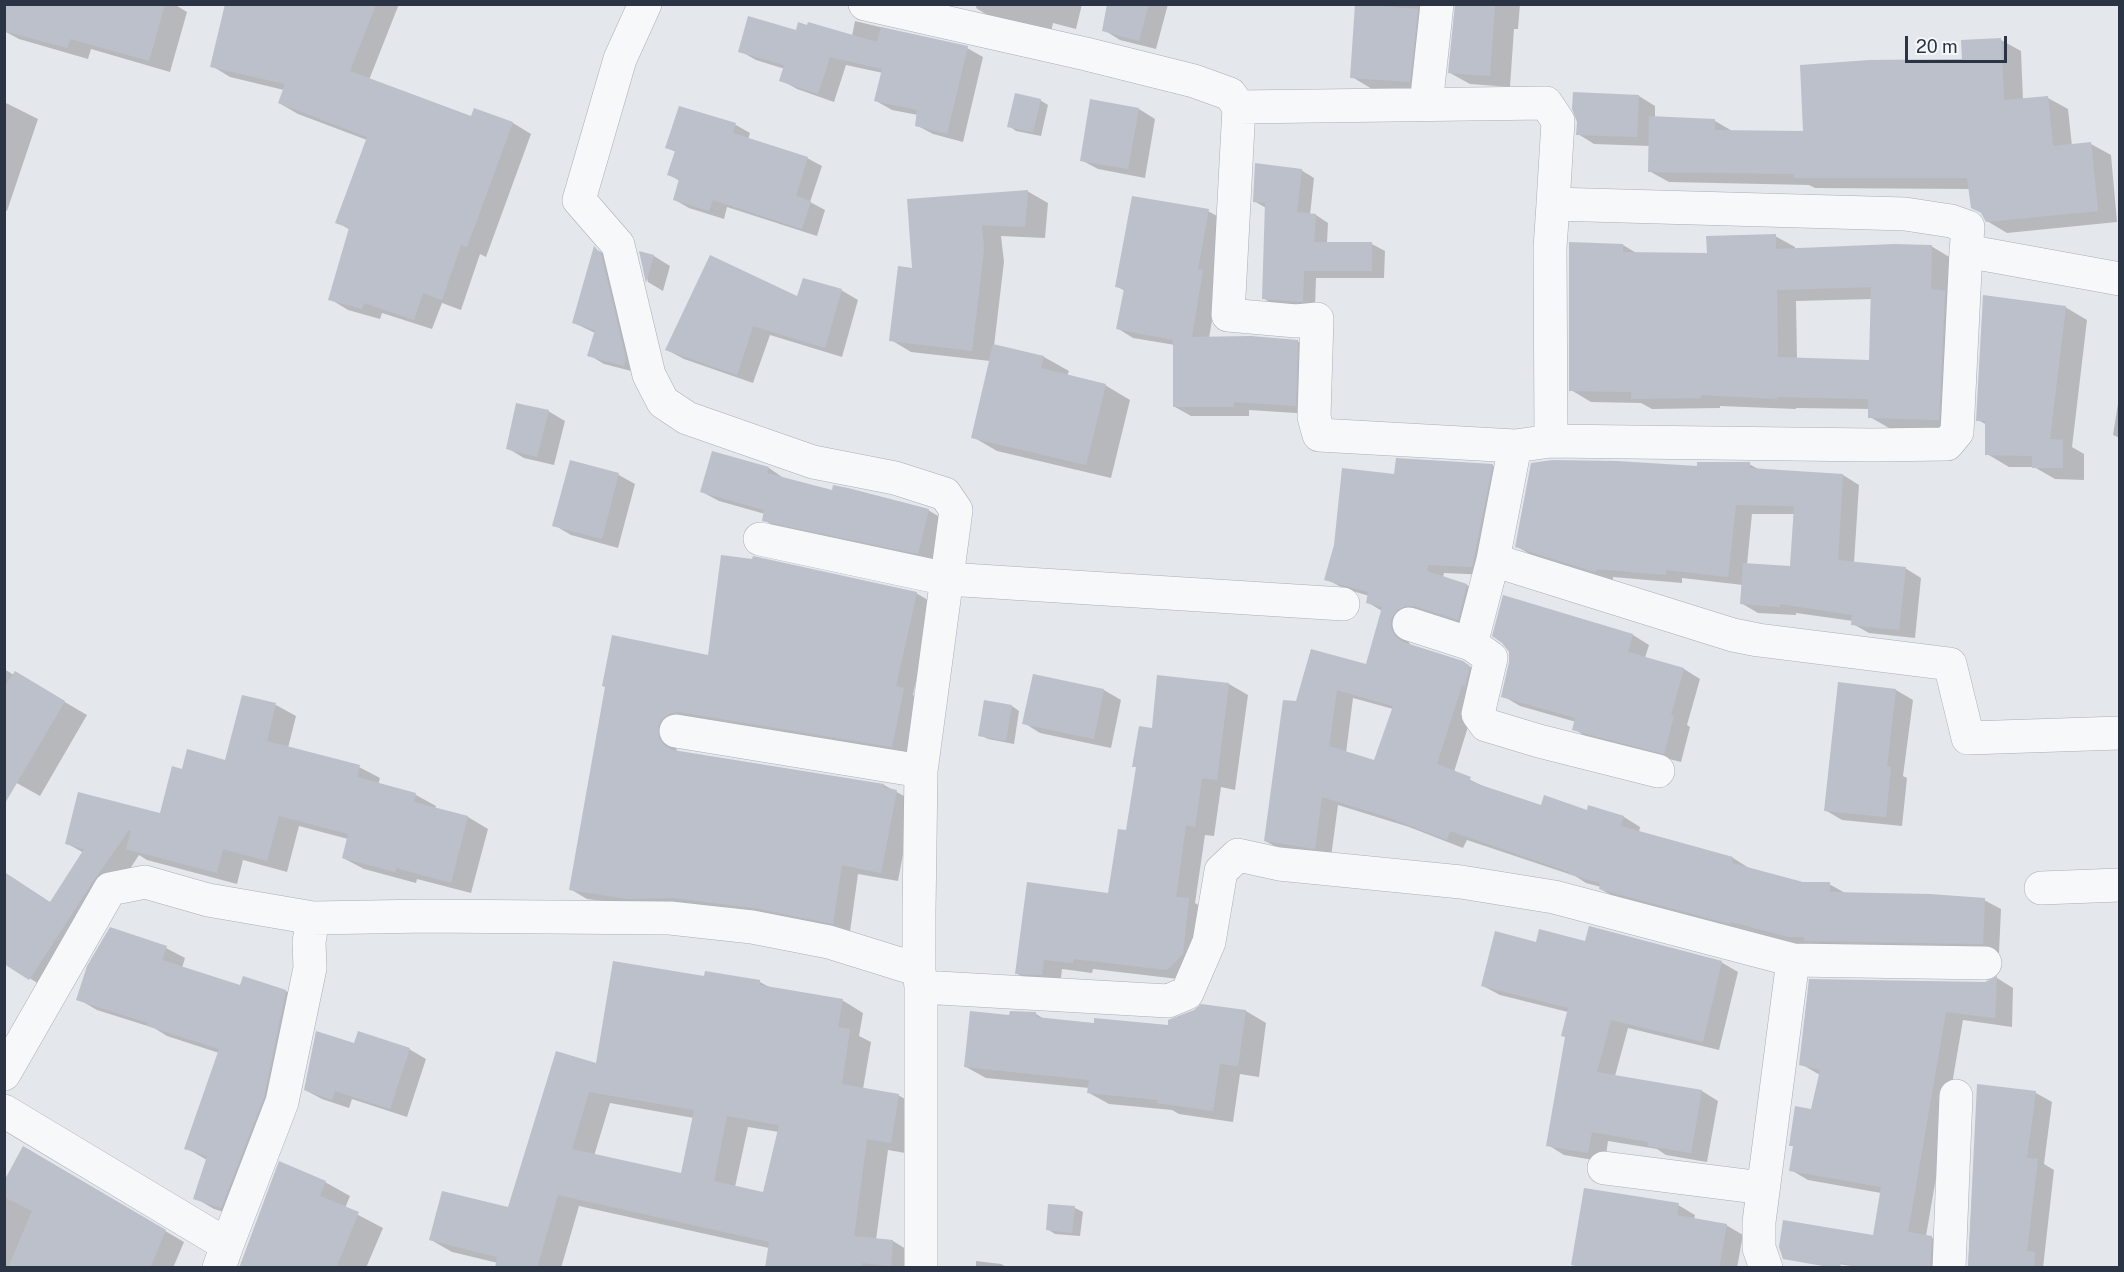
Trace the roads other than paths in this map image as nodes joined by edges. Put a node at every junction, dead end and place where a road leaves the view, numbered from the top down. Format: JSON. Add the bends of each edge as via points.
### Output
{"nodes":[{"id":1,"x":645,"y":4,"type":"edge"},
{"id":2,"x":865,"y":4,"type":"edge"},
{"id":3,"x":1437,"y":4,"type":"edge"},
{"id":4,"x":1426,"y":105,"type":"junction"},
{"id":5,"x":1239,"y":107,"type":"junction"},
{"id":6,"x":1553,"y":204,"type":"junction"},
{"id":7,"x":1966,"y":250,"type":"junction"},
{"id":8,"x":2120,"y":279,"type":"edge"},
{"id":9,"x":1551,"y":441,"type":"junction"},
{"id":10,"x":1515,"y":446,"type":"junction"},
{"id":11,"x":760,"y":539,"type":"dead end"},
{"id":12,"x":1493,"y":560,"type":"junction"},
{"id":13,"x":947,"y":579,"type":"junction"},
{"id":14,"x":1343,"y":604,"type":"dead end"},
{"id":15,"x":1409,"y":624,"type":"dead end"},
{"id":16,"x":1471,"y":644,"type":"junction"},
{"id":17,"x":676,"y":731,"type":"dead end"},
{"id":18,"x":2120,"y":733,"type":"edge"},
{"id":19,"x":921,"y":771,"type":"junction"},
{"id":20,"x":1658,"y":771,"type":"dead end"},
{"id":21,"x":2120,"y":885,"type":"edge"},
{"id":22,"x":2041,"y":888,"type":"dead end"},
{"id":23,"x":313,"y":918,"type":"junction"},
{"id":24,"x":1793,"y":960,"type":"junction"},
{"id":25,"x":1985,"y":963,"type":"dead end"},
{"id":26,"x":920,"y":979,"type":"junction"},
{"id":27,"x":4,"y":1074,"type":"edge"},
{"id":28,"x":1956,"y":1096,"type":"dead end"},
{"id":29,"x":4,"y":1111,"type":"edge"},
{"id":30,"x":1604,"y":1168,"type":"dead end"},
{"id":31,"x":1763,"y":1188,"type":"junction"},
{"id":32,"x":223,"y":1256,"type":"edge"},
{"id":33,"x":921,"y":1268,"type":"edge"},
{"id":34,"x":1766,"y":1268,"type":"edge"},
{"id":35,"x":1949,"y":1268,"type":"edge"}],
"edges":[{"from":1,"to":13,"type":"street","via":[[620,59],[579,200],[618,245],[649,375],[663,402],[687,418],[813,462],[895,478],[945,494],[956,510]]},
{"from":2,"to":5,"type":"street","via":[[1194,81],[1230,94]]},
{"from":3,"to":4,"type":"street"},
{"from":4,"to":5,"type":"street"},
{"from":4,"to":6,"type":"street","via":[[1546,103],[1558,121]]},
{"from":5,"to":10,"type":"street","via":[[1228,315],[1317,319],[1314,417],[1319,435]]},
{"from":6,"to":7,"type":"street","via":[[1905,214],[1968,227]]},
{"from":6,"to":9,"type":"street"},
{"from":7,"to":8,"type":"street"},
{"from":7,"to":9,"type":"street","via":[[1957,432],[1947,444]]},
{"from":9,"to":10,"type":"street"},
{"from":10,"to":12,"type":"street"},
{"from":11,"to":13,"type":"street"},
{"from":12,"to":16,"type":"street"},
{"from":12,"to":18,"type":"street","via":[[1733,635],[1950,664],[1968,738]]},
{"from":13,"to":14,"type":"street"},
{"from":13,"to":19,"type":"street"},
{"from":15,"to":16,"type":"street"},
{"from":16,"to":20,"type":"street","via":[[1491,658],[1478,714],[1485,724]]},
{"from":17,"to":19,"type":"street"},
{"from":19,"to":26,"type":"street"},
{"from":21,"to":22,"type":"street"},
{"from":23,"to":26,"type":"street","via":[[670,918],[752,927],[829,942]]},
{"from":23,"to":27,"type":"street","via":[[207,900],[145,882],[110,890]]},
{"from":23,"to":32,"type":"street","via":[[310,968],[282,1102]]},
{"from":24,"to":25,"type":"street"},
{"from":24,"to":26,"type":"street","via":[[1554,897],[1461,882],[1280,864],[1238,855],[1221,871],[1209,942],[1187,993],[1168,1001]]},
{"from":24,"to":31,"type":"street"},
{"from":26,"to":33,"type":"street"},
{"from":28,"to":35,"type":"street"},
{"from":29,"to":32,"type":"street"},
{"from":30,"to":31,"type":"street"},
{"from":31,"to":34,"type":"street","via":[[1759,1248]]}]}
